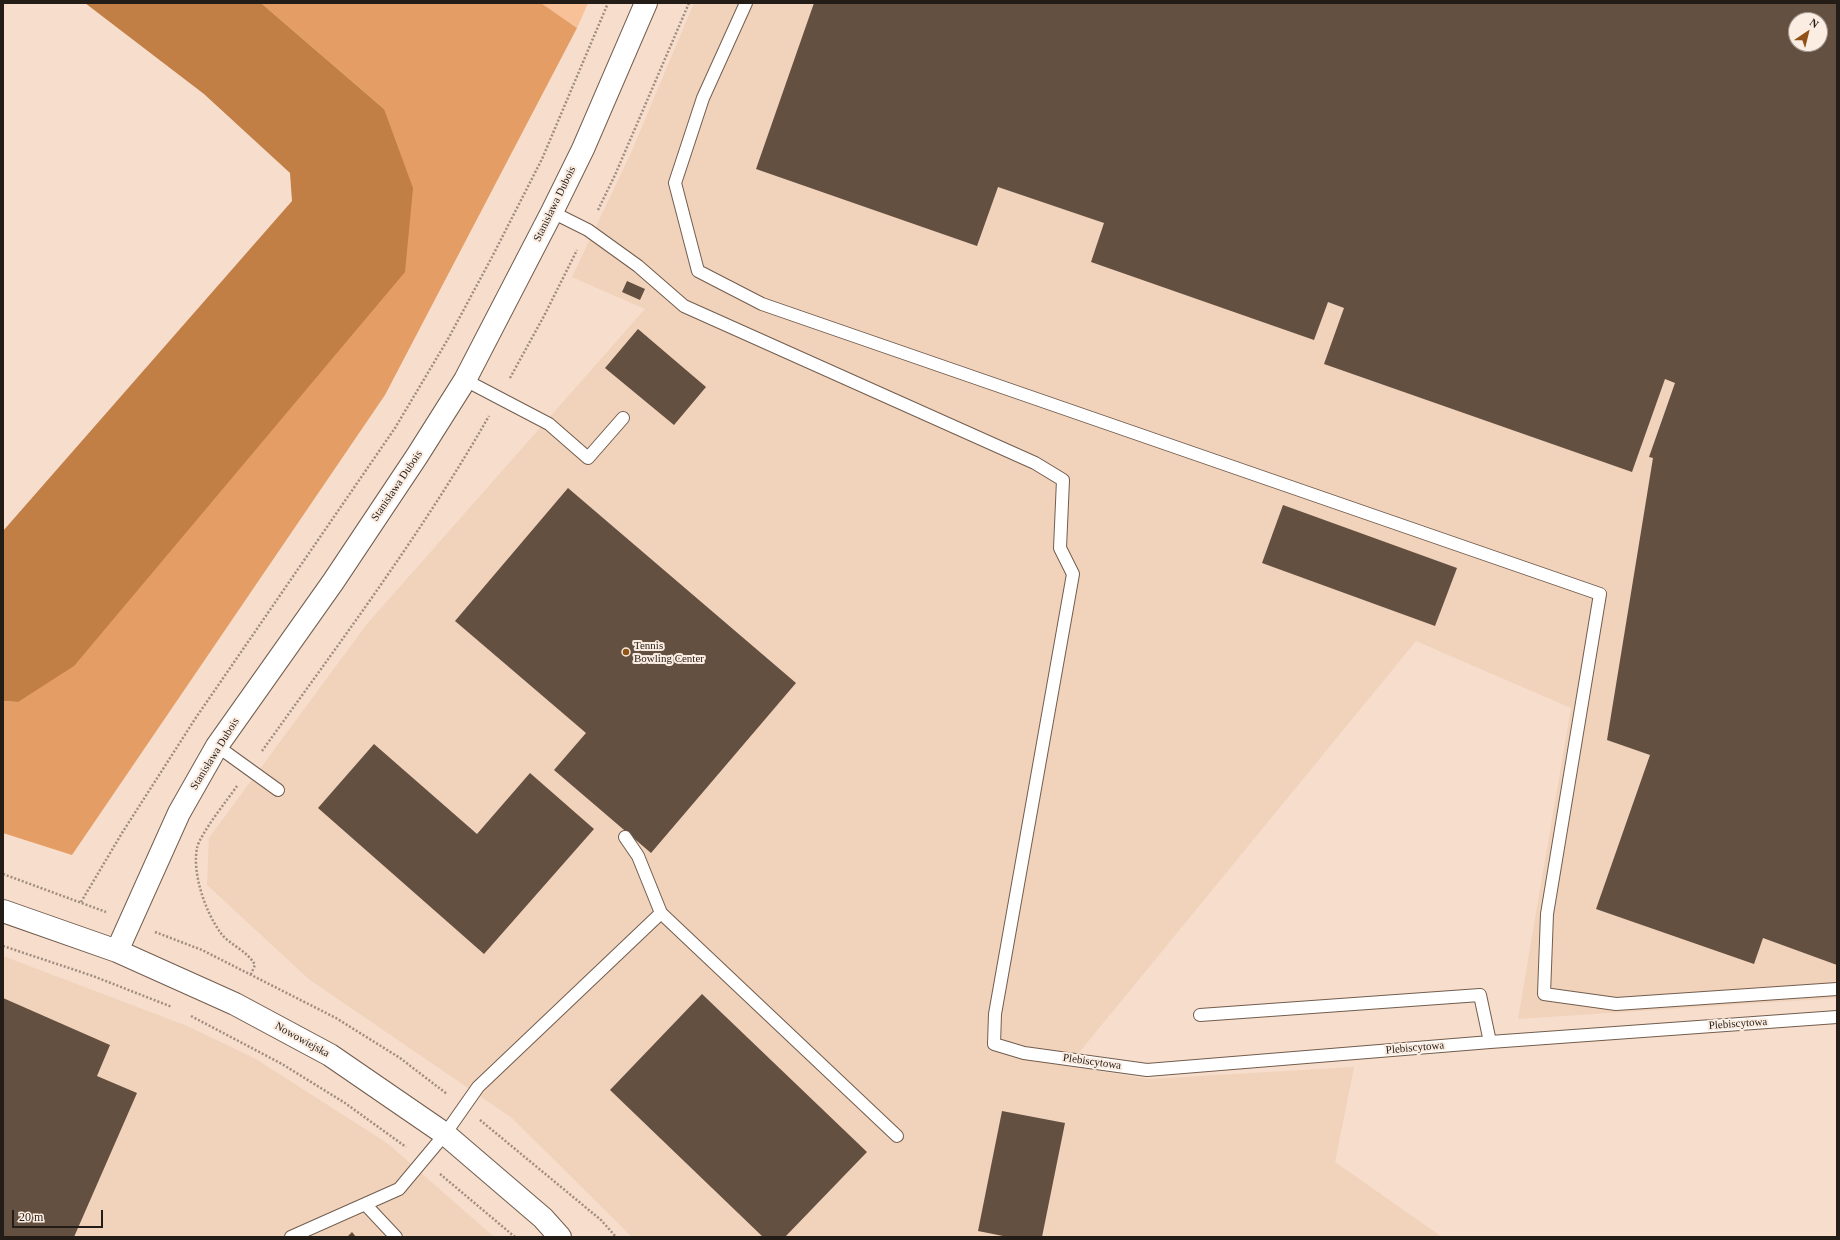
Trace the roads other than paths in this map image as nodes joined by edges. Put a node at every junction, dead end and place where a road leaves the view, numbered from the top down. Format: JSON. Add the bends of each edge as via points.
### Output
{"nodes":[{"id":1,"x":646,"y":3,"type":"edge"},
{"id":2,"x":746,"y":3,"type":"edge"},
{"id":3,"x":552,"y":212,"type":"junction"},
{"id":4,"x":465,"y":380,"type":"junction"},
{"id":5,"x":622,"y":418,"type":"dead end"},
{"id":6,"x":217,"y":746,"type":"junction"},
{"id":7,"x":278,"y":790,"type":"dead end"},
{"id":8,"x":625,"y":837,"type":"dead end"},
{"id":9,"x":3,"y":911,"type":"edge"},
{"id":10,"x":661,"y":913,"type":"junction"},
{"id":11,"x":117,"y":951,"type":"junction"},
{"id":12,"x":1837,"y":989,"type":"edge"},
{"id":13,"x":1200,"y":1015,"type":"dead end"},
{"id":14,"x":1837,"y":1017,"type":"edge"},
{"id":15,"x":1490,"y":1042,"type":"junction"},
{"id":16,"x":445,"y":1134,"type":"junction"},
{"id":17,"x":897,"y":1136,"type":"dead end"},
{"id":18,"x":365,"y":1204,"type":"junction"},
{"id":19,"x":291,"y":1237,"type":"edge"},
{"id":20,"x":396,"y":1237,"type":"edge"},
{"id":21,"x":560,"y":1237,"type":"edge"}],
"edges":[{"from":1,"to":3,"type":"street","name":"Stanisława Dubois","via":[[583,149]]},
{"from":2,"to":12,"type":"lane","via":[[703,98],[676,183],[698,271],[762,304],[1600,594],[1547,914],[1544,994],[1616,1004]]},
{"from":3,"to":4,"type":"street","name":"Stanisława Dubois"},
{"from":3,"to":15,"type":"lane","name":"Plebiscytowa","via":[[588,230],[638,266],[684,306],[1035,463],[1063,480],[1060,548],[1073,574],[997,1006],[994,1044],[1024,1053],[1147,1070]]},
{"from":4,"to":5,"type":"lane","via":[[548,424],[588,458]]},
{"from":4,"to":6,"type":"street","name":"Stanisława Dubois","via":[[418,456],[333,582]]},
{"from":6,"to":7,"type":"lane"},
{"from":6,"to":11,"type":"street","name":"Stanisława Dubois","via":[[179,813]]},
{"from":8,"to":10,"type":"lane","via":[[638,856]]},
{"from":9,"to":11,"type":"street","name":"Nowowiejska"},
{"from":10,"to":16,"type":"lane","via":[[478,1087]]},
{"from":10,"to":17,"type":"lane"},
{"from":11,"to":16,"type":"street","name":"Nowowiejska","via":[[235,1004],[330,1055]]},
{"from":13,"to":15,"type":"lane","via":[[1480,995]]},
{"from":14,"to":15,"type":"lane","name":"Plebiscytowa"},
{"from":16,"to":18,"type":"lane","via":[[399,1190]]},
{"from":16,"to":21,"type":"street","name":"Nowowiejska","via":[[543,1218]]},
{"from":18,"to":19,"type":"lane"},
{"from":18,"to":20,"type":"lane"}]}
